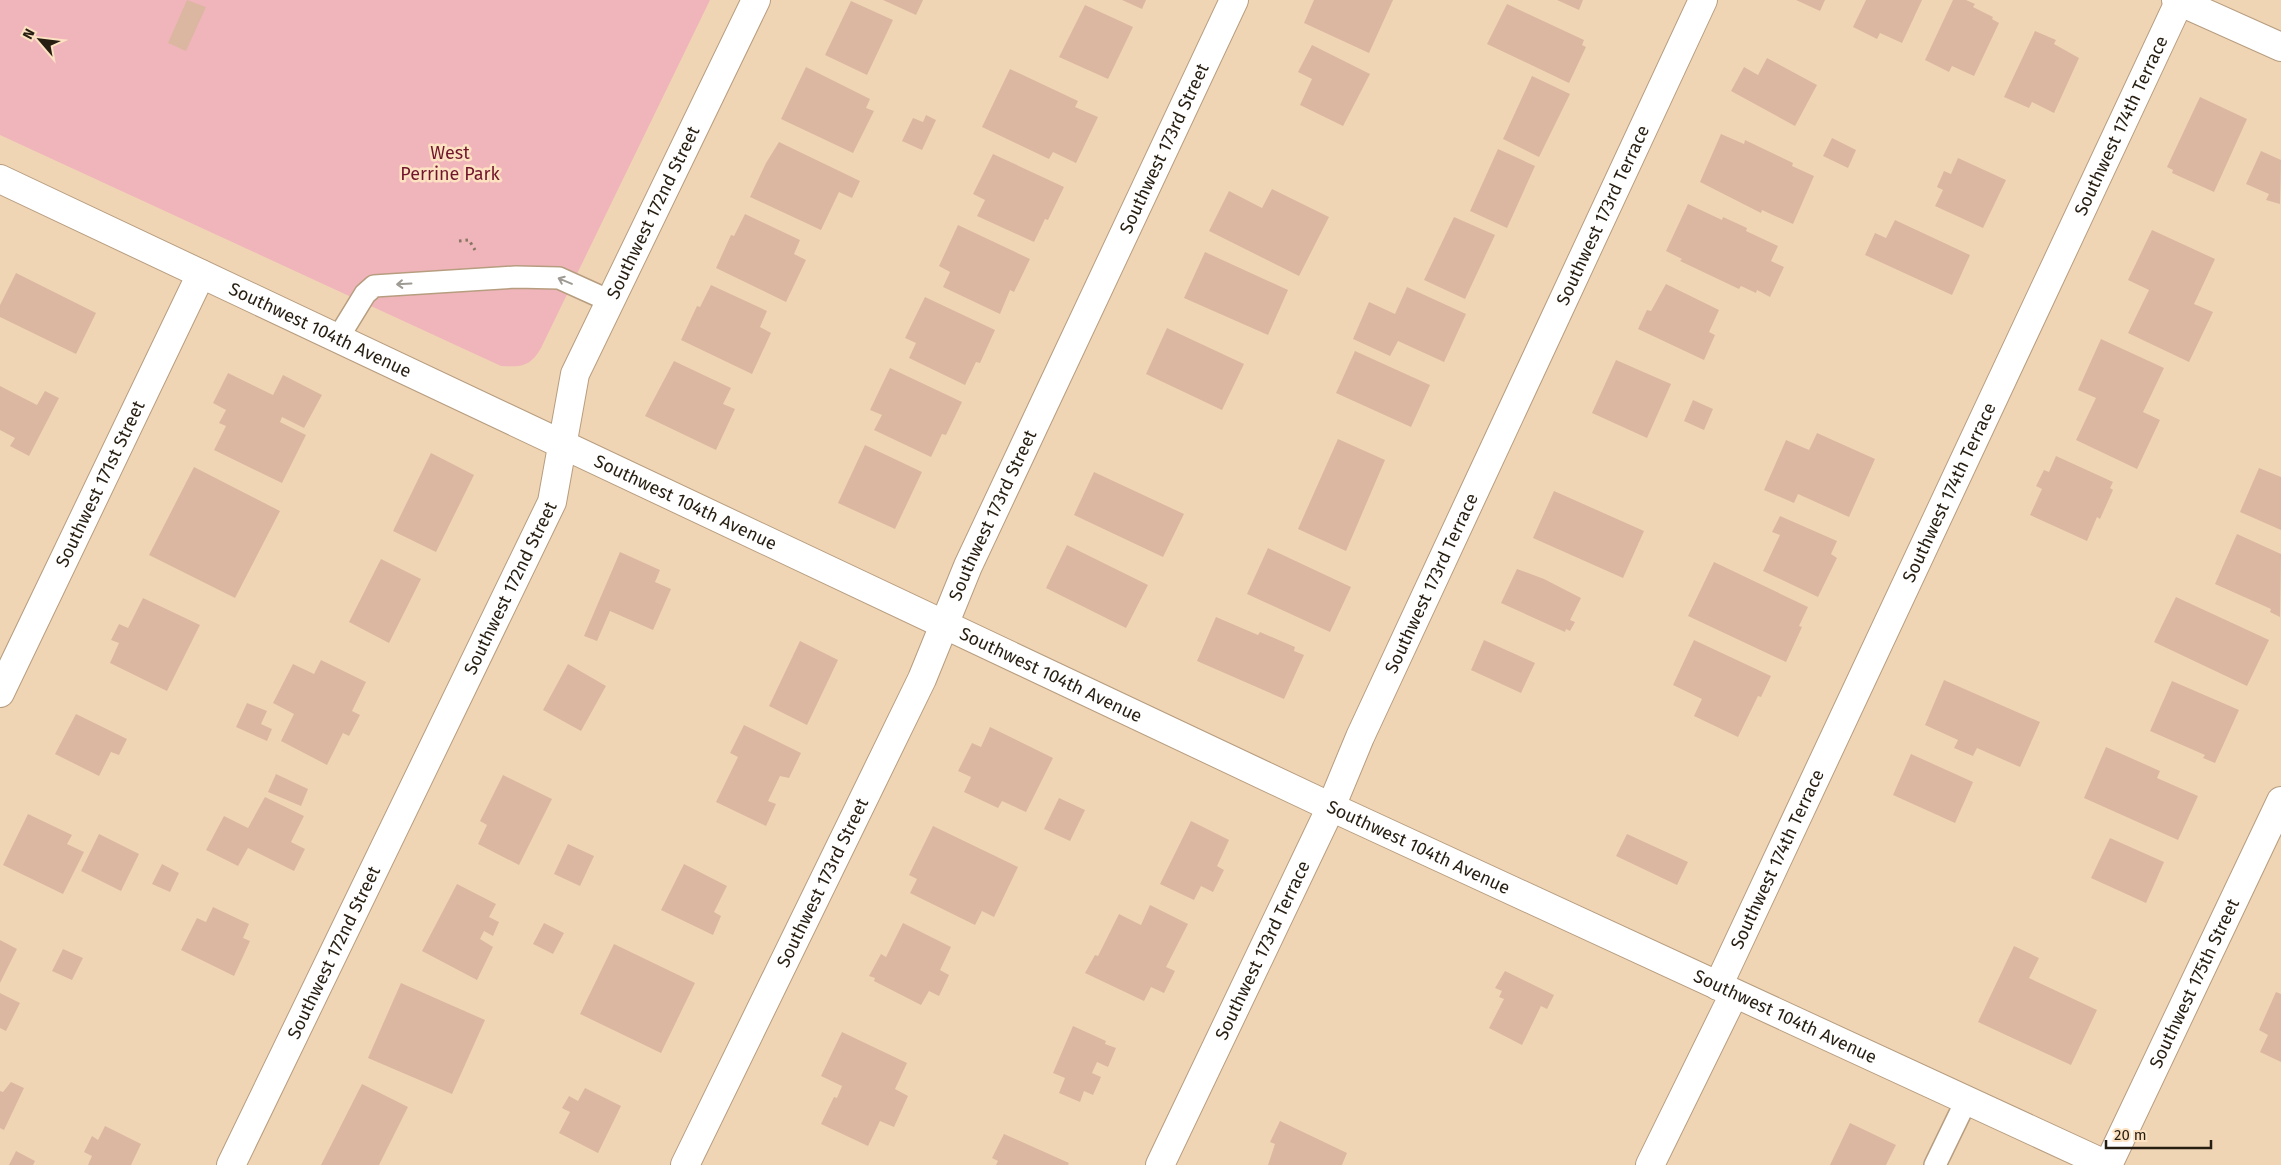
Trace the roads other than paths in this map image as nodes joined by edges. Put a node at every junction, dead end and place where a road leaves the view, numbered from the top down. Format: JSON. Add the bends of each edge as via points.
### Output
{"nodes":[{"id":1,"x":756,"y":0,"type":"edge"},
{"id":2,"x":1234,"y":0,"type":"edge"},
{"id":3,"x":1703,"y":0,"type":"edge"},
{"id":4,"x":2178,"y":0,"type":"edge"},
{"id":5,"x":2281,"y":47,"type":"edge"},
{"id":6,"x":0,"y":179,"type":"edge"},
{"id":7,"x":202,"y":274,"type":"junction"},
{"id":8,"x":610,"y":301,"type":"junction"},
{"id":9,"x":338,"y":338,"type":"junction"},
{"id":10,"x":563,"y":443,"type":"junction"},
{"id":11,"x":944,"y":624,"type":"junction"},
{"id":12,"x":0,"y":693,"type":"edge"},
{"id":13,"x":2281,"y":801,"type":"edge"},
{"id":14,"x":1331,"y":807,"type":"junction"},
{"id":15,"x":1726,"y":990,"type":"junction"},
{"id":16,"x":1967,"y":1099,"type":"junction"},
{"id":17,"x":231,"y":1165,"type":"edge"},
{"id":18,"x":685,"y":1165,"type":"edge"},
{"id":19,"x":1160,"y":1165,"type":"edge"},
{"id":20,"x":1650,"y":1165,"type":"edge"},
{"id":21,"x":1935,"y":1165,"type":"edge"},
{"id":22,"x":2108,"y":1165,"type":"edge"}],
"edges":[{"from":1,"to":8,"type":"street","name":"Southwest 172nd Street"},
{"from":2,"to":11,"type":"street","name":"Southwest 173rd Street","via":[[972,557]]},
{"from":3,"to":14,"type":"street","name":"Southwest 173rd Terrace","via":[[1360,736]]},
{"from":4,"to":5,"type":"street"},
{"from":4,"to":15,"type":"street","name":"Southwest 174th Terrace"},
{"from":6,"to":7,"type":"street","name":"Southwest 104th Avenue"},
{"from":7,"to":9,"type":"street","name":"Southwest 104th Avenue"},
{"from":7,"to":12,"type":"street","name":"Southwest 171st Street"},
{"from":8,"to":9,"type":"lane","one_way":true,"via":[[559,278],[374,286],[365,294]]},
{"from":8,"to":10,"type":"street","name":"Southwest 172nd Street","via":[[575,374]]},
{"from":9,"to":10,"type":"street","name":"Southwest 104th Avenue"},
{"from":10,"to":11,"type":"street","name":"Southwest 104th Avenue"},
{"from":10,"to":17,"type":"street","name":"Southwest 172nd Street","via":[[552,502]]},
{"from":11,"to":14,"type":"street","name":"Southwest 104th Avenue"},
{"from":11,"to":18,"type":"street","name":"Southwest 173rd Street","via":[[918,688]]},
{"from":13,"to":22,"type":"street","name":"Southwest 175th Street"},
{"from":14,"to":15,"type":"street","name":"Southwest 104th Avenue"},
{"from":14,"to":19,"type":"street","name":"Southwest 173rd Terrace"},
{"from":15,"to":16,"type":"street","name":"Southwest 104th Avenue"},
{"from":15,"to":20,"type":"street","name":"Southwest 174th Terrace"},
{"from":16,"to":21,"type":"lane"},
{"from":16,"to":22,"type":"street","name":"Southwest 104th Avenue"}]}
